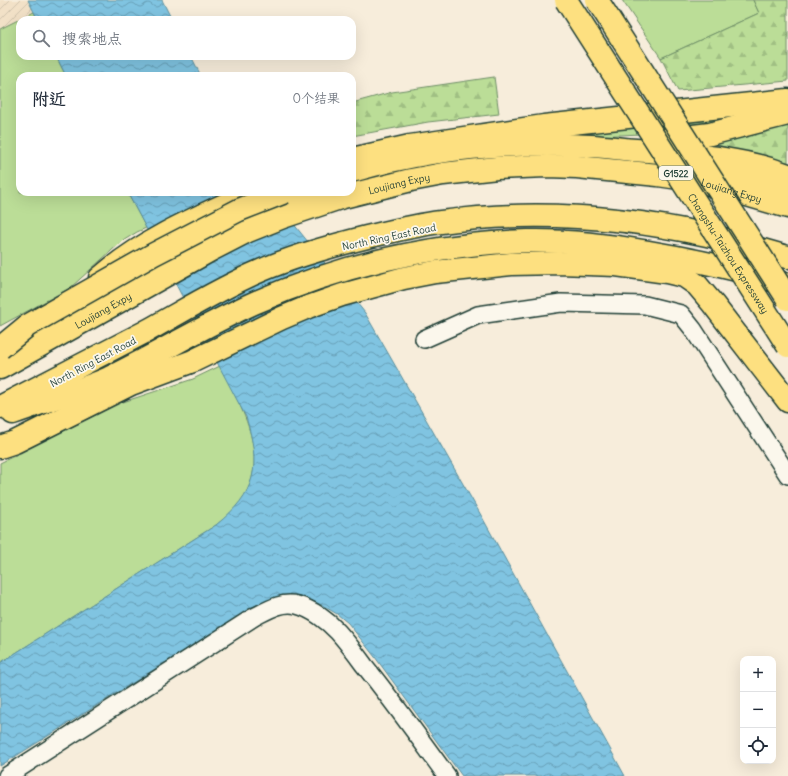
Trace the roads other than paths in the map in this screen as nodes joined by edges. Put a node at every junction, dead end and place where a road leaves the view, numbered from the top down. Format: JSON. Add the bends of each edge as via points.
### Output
{"nodes":[{"id":1,"x":566,"y":0,"type":"edge"},
{"id":2,"x":597,"y":0,"type":"edge"},
{"id":3,"x":788,"y":100,"type":"edge"},
{"id":4,"x":788,"y":114,"type":"edge"},
{"id":5,"x":592,"y":146,"type":"junction"},
{"id":6,"x":356,"y":158,"type":"edge"},
{"id":7,"x":356,"y":170,"type":"edge"},
{"id":8,"x":788,"y":175,"type":"edge"},
{"id":9,"x":356,"y":180,"type":"edge"},
{"id":10,"x":356,"y":194,"type":"edge"},
{"id":11,"x":788,"y":194,"type":"edge"},
{"id":12,"x":244,"y":196,"type":"edge"},
{"id":13,"x":347,"y":196,"type":"edge"},
{"id":14,"x":286,"y":197,"type":"edge"},
{"id":15,"x":788,"y":207,"type":"edge"},
{"id":16,"x":788,"y":257,"type":"edge"},
{"id":17,"x":788,"y":262,"type":"edge"},
{"id":18,"x":788,"y":285,"type":"edge"},
{"id":19,"x":788,"y":299,"type":"edge"},
{"id":20,"x":424,"y":339,"type":"dead end"},
{"id":21,"x":0,"y":343,"type":"edge"},
{"id":22,"x":788,"y":346,"type":"edge"},
{"id":23,"x":0,"y":348,"type":"edge"},
{"id":24,"x":0,"y":354,"type":"edge"},
{"id":25,"x":0,"y":368,"type":"edge"},
{"id":26,"x":788,"y":401,"type":"edge"},
{"id":27,"x":0,"y":407,"type":"edge"},
{"id":28,"x":0,"y":411,"type":"edge"},
{"id":29,"x":0,"y":418,"type":"edge"},
{"id":30,"x":0,"y":447,"type":"edge"},
{"id":31,"x":788,"y":475,"type":"edge"},
{"id":32,"x":6,"y":776,"type":"edge"},
{"id":33,"x":447,"y":776,"type":"edge"}],
"edges":[{"from":1,"to":22,"type":"main road","name":"Changshu-Taizhou Expressway","number":"G1522","bridge":true},
{"from":2,"to":19,"type":"main road","number":"G1522","bridge":true},
{"from":3,"to":6,"type":"main road","via":[[544,126],[417,145]]},
{"from":4,"to":5,"type":"main road","via":[[710,134]]},
{"from":5,"to":7,"type":"main road","via":[[542,144],[472,148],[406,158]]},
{"from":5,"to":8,"type":"main road","via":[[714,157]]},
{"from":9,"to":11,"type":"main road","via":[[412,166],[472,157],[522,153],[579,153],[699,166]]},
{"from":10,"to":15,"type":"main road","name":"Loujiang Expy","bridge":true,"via":[[450,173],[547,166],[600,168],[700,181]]},
{"from":12,"to":21,"type":"main road","via":[[208,212],[128,255],[77,297]]},
{"from":13,"to":25,"type":"main road","name":"Loujiang Expy","bridge":true,"via":[[248,231]]},
{"from":14,"to":23,"type":"main road","bridge":true,"via":[[239,210],[161,251],[27,326]]},
{"from":14,"to":24,"type":"main road"},
{"from":16,"to":27,"type":"main road","bridge":true,"via":[[708,235],[608,219],[520,215],[420,225],[343,243],[260,271]]},
{"from":17,"to":28,"type":"main road","name":"North Ring East Road","via":[[749,249],[688,236],[604,224],[484,221],[392,234],[339,247],[262,277]]},
{"from":18,"to":29,"type":"main road","via":[[758,275],[684,258],[620,247],[560,242],[529,241],[462,246],[406,255],[352,268],[281,292],[242,309],[107,379]]},
{"from":20,"to":31,"type":"street","via":[[478,315],[561,303],[645,306],[681,314]]},
{"from":26,"to":30,"type":"main road","via":[[713,304],[689,279],[678,274],[616,265],[511,264],[434,272],[365,288],[308,307],[203,357],[131,384]]},
{"from":32,"to":33,"type":"street","via":[[254,617],[285,604],[308,609],[338,631]]}]}
